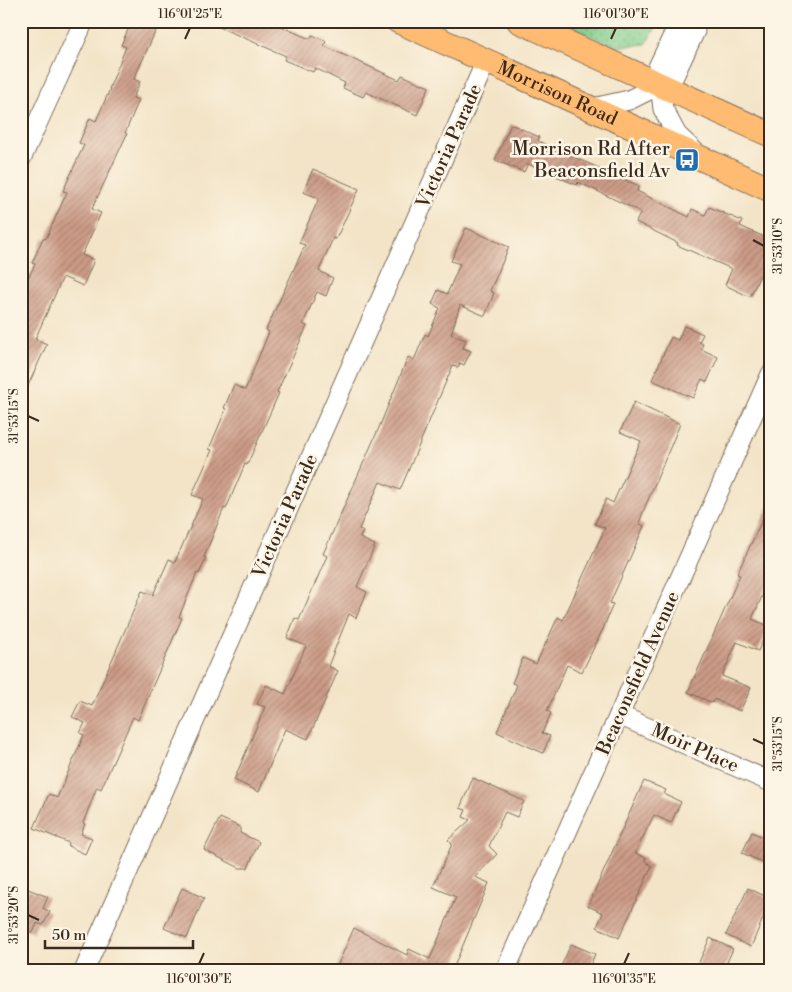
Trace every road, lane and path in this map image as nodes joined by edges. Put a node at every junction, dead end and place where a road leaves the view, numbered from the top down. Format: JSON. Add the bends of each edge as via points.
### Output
{"nodes":[{"id":1,"x":84,"y":21,"type":"edge"},
{"id":2,"x":398,"y":21,"type":"edge"},
{"id":3,"x":519,"y":21,"type":"edge"},
{"id":4,"x":683,"y":21,"type":"edge"},
{"id":5,"x":694,"y":21,"type":"edge"},
{"id":6,"x":486,"y":61,"type":"junction"},
{"id":7,"x":660,"y":84,"type":"junction"},
{"id":8,"x":593,"y":108,"type":"junction"},
{"id":9,"x":771,"y":135,"type":"edge"},
{"id":10,"x":21,"y":159,"type":"edge"},
{"id":11,"x":703,"y":159,"type":"junction"},
{"id":12,"x":771,"y":190,"type":"edge"},
{"id":13,"x":771,"y":374,"type":"edge"},
{"id":14,"x":619,"y":715,"type":"junction"},
{"id":15,"x":771,"y":782,"type":"edge"},
{"id":16,"x":84,"y":971,"type":"edge"},
{"id":17,"x":505,"y":971,"type":"edge"}],
"edges":[{"from":1,"to":10,"type":"street"},
{"from":2,"to":6,"type":"main road","name":"Morrison Road"},
{"from":3,"to":7,"type":"main road"},
{"from":4,"to":7,"type":"street","via":[[678,24],[658,67]]},
{"from":5,"to":7,"type":"street","via":[[695,31],[678,71],[673,78]]},
{"from":6,"to":8,"type":"main road","name":"Morrison Road"},
{"from":6,"to":16,"type":"street","name":"Victoria Parade"},
{"from":7,"to":8,"type":"street","via":[[629,100]]},
{"from":7,"to":9,"type":"main road"},
{"from":7,"to":11,"type":"street","via":[[664,109],[677,135]]},
{"from":8,"to":11,"type":"main road","name":"Morrison Road"},
{"from":11,"to":12,"type":"main road","name":"Morrison Road"},
{"from":13,"to":14,"type":"street","name":"Beaconsfield Avenue"},
{"from":14,"to":15,"type":"street","name":"Moir Place"},
{"from":14,"to":17,"type":"street","name":"Beaconsfield Avenue"}]}
